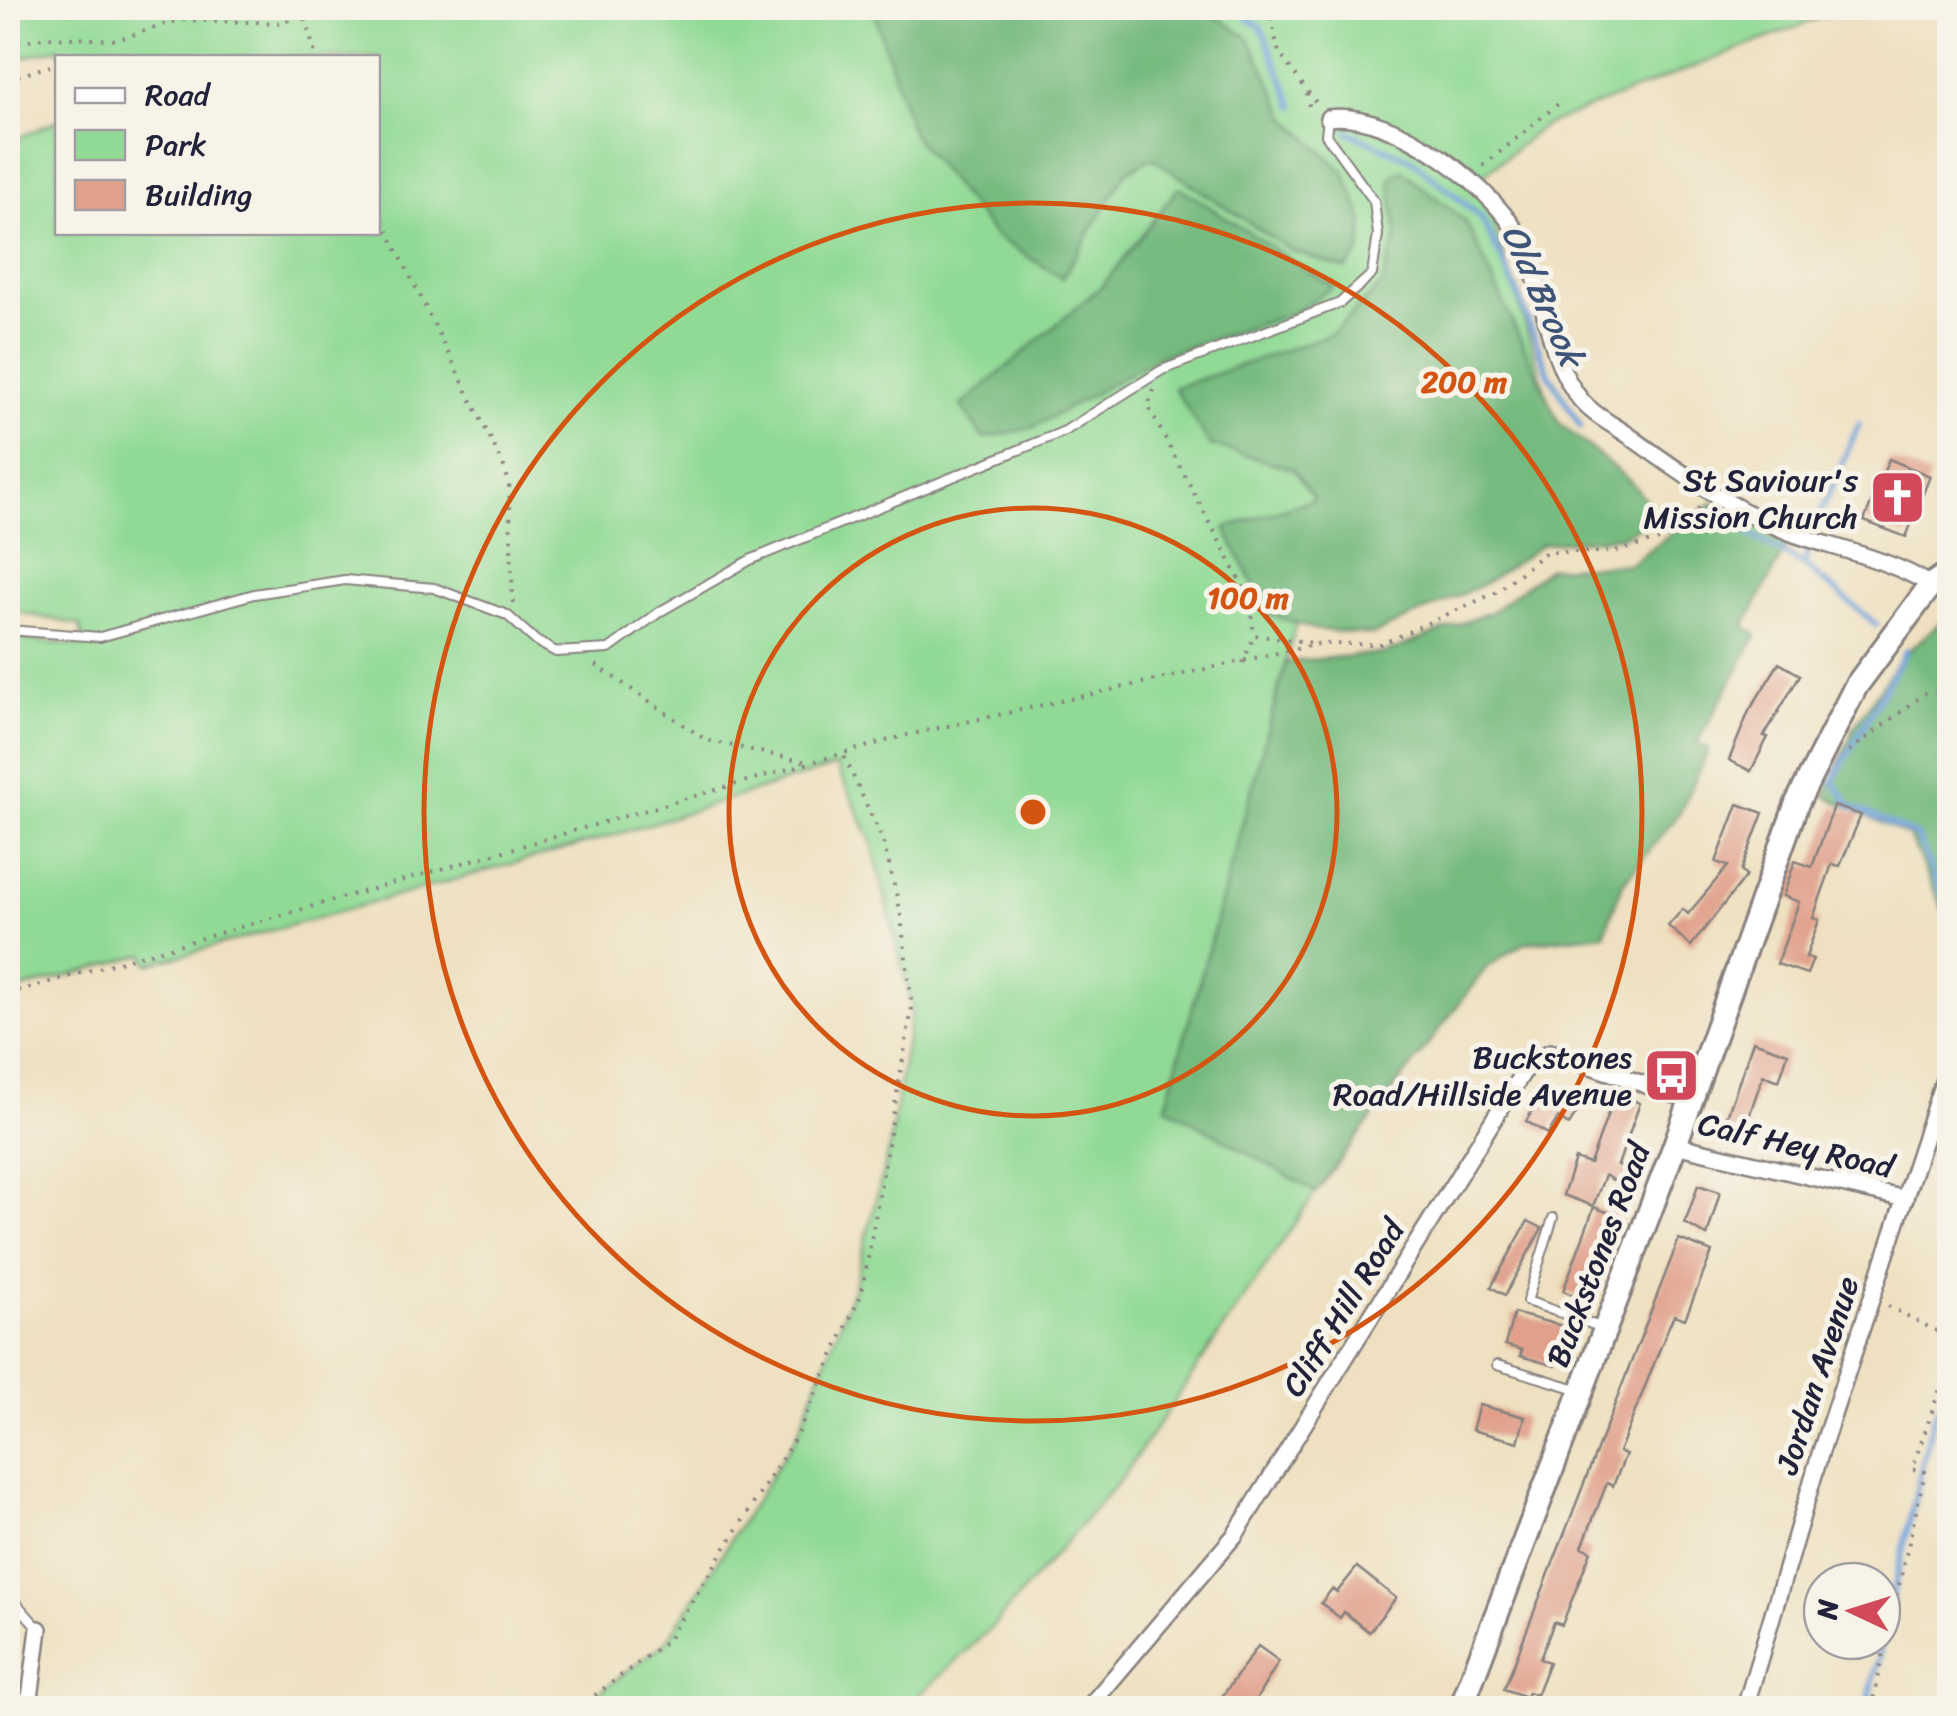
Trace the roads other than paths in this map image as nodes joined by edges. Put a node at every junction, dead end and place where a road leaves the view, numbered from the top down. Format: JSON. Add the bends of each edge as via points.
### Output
{"nodes":[{"id":1,"x":1328,"y":118,"type":"joint"},
{"id":2,"x":1940,"y":579,"type":"edge"},
{"id":3,"x":8,"y":630,"type":"edge"},
{"id":4,"x":1950,"y":1061,"type":"edge"},
{"id":5,"x":1690,"y":1100,"type":"junction"},
{"id":6,"x":1675,"y":1145,"type":"junction"},
{"id":7,"x":1905,"y":1199,"type":"junction"},
{"id":8,"x":1553,"y":1218,"type":"dead end"},
{"id":9,"x":1604,"y":1329,"type":"junction"},
{"id":10,"x":1498,"y":1365,"type":"dead end"},
{"id":11,"x":1580,"y":1390,"type":"junction"},
{"id":12,"x":8,"y":1594,"type":"edge"},
{"id":13,"x":39,"y":1629,"type":"joint"},
{"id":14,"x":8,"y":1698,"type":"edge"},
{"id":15,"x":34,"y":1703,"type":"edge"},
{"id":16,"x":1088,"y":1708,"type":"edge"},
{"id":17,"x":1461,"y":1708,"type":"edge"},
{"id":18,"x":1745,"y":1708,"type":"edge"}],
"edges":[{"from":1,"to":2,"type":"street","via":[[1395,129],[1488,197],[1526,248],[1566,380],[1584,404],[1712,495],[1799,535]]},
{"from":1,"to":3,"type":"lane","via":[[1326,135],[1374,200],[1378,235],[1372,274],[1340,302],[1162,370],[1065,431],[750,560],[608,649],[556,652],[510,618],[434,588],[346,580],[254,594],[100,636]]},
{"from":2,"to":5,"type":"main road","name":"Buckstones Road","via":[[1856,686],[1815,763]]},
{"from":4,"to":7,"type":"street","name":"Jordan Avenue"},
{"from":5,"to":6,"type":"main road","name":"Buckstones Road"},
{"from":5,"to":16,"type":"street","name":"Cliff Hill Road","via":[[1550,1052],[1525,1068],[1235,1534]]},
{"from":6,"to":7,"type":"street","name":"Calf Hey Road"},
{"from":6,"to":9,"type":"main road","name":"Buckstones Road"},
{"from":7,"to":18,"type":"street","name":"Jordan Avenue"},
{"from":8,"to":9,"type":"lane","via":[[1528,1301]]},
{"from":9,"to":11,"type":"main road","name":"Buckstones Road"},
{"from":10,"to":11,"type":"lane"},
{"from":11,"to":17,"type":"main road","name":"Buckstones Road"},
{"from":12,"to":13,"type":"lane"},
{"from":13,"to":15,"type":"street"},
{"from":14,"to":15,"type":"lane"}]}
